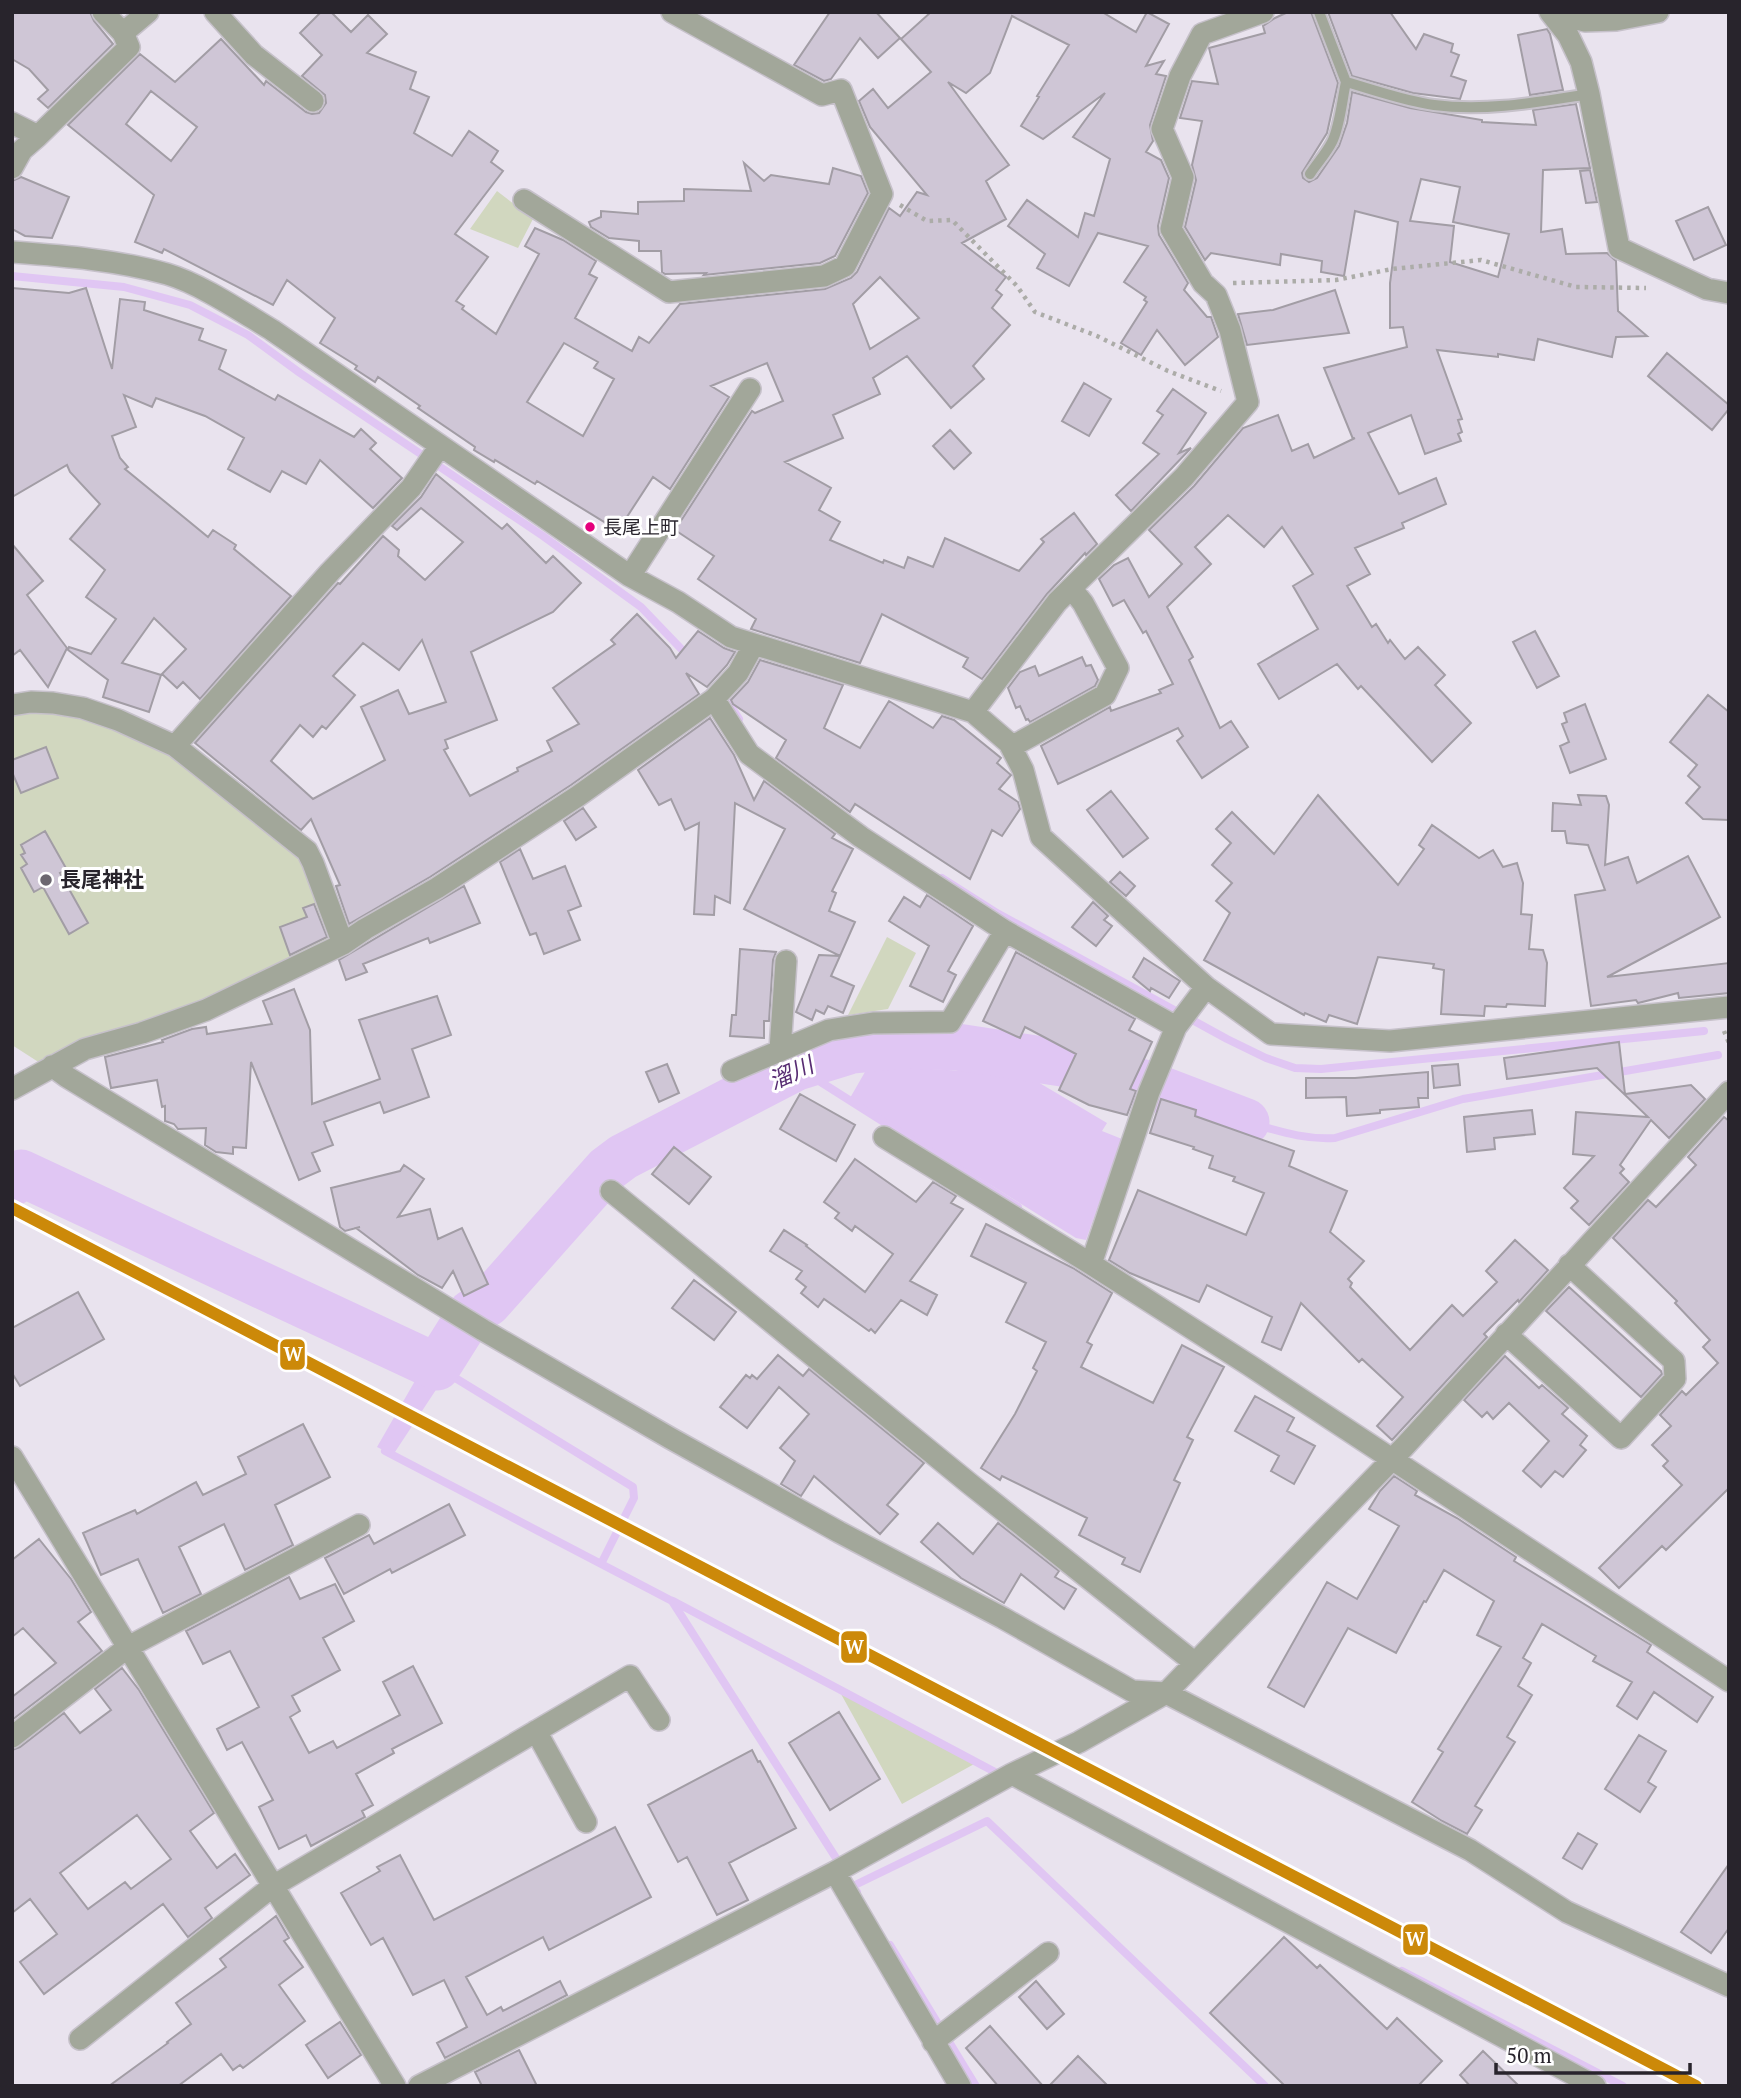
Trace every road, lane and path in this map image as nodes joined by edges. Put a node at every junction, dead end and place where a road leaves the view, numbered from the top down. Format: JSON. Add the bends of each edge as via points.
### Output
{"nodes":[{"id":1,"x":103,"y":12,"type":"edge"},
{"id":2,"x":149,"y":12,"type":"edge"},
{"id":3,"x":215,"y":12,"type":"edge"},
{"id":4,"x":672,"y":12,"type":"edge"},
{"id":5,"x":1264,"y":12,"type":"edge"},
{"id":6,"x":1319,"y":12,"type":"edge"},
{"id":7,"x":1550,"y":12,"type":"edge"},
{"id":8,"x":1658,"y":12,"type":"edge"},
{"id":9,"x":123,"y":33,"type":"junction"},
{"id":10,"x":1346,"y":82,"type":"junction"},
{"id":11,"x":1589,"y":94,"type":"junction"},
{"id":12,"x":313,"y":101,"type":"dead end"},
{"id":13,"x":12,"y":123,"type":"edge"},
{"id":14,"x":38,"y":136,"type":"junction"},
{"id":15,"x":12,"y":168,"type":"edge"},
{"id":16,"x":1310,"y":174,"type":"dead end"},
{"id":17,"x":882,"y":194,"type":"junction"},
{"id":18,"x":524,"y":200,"type":"dead end"},
{"id":19,"x":12,"y":252,"type":"edge"},
{"id":20,"x":1203,"y":283,"type":"junction"},
{"id":21,"x":1654,"y":288,"type":"dead end"},
{"id":22,"x":1729,"y":293,"type":"edge"},
{"id":23,"x":750,"y":389,"type":"dead end"},
{"id":24,"x":1248,"y":402,"type":"junction"},
{"id":25,"x":440,"y":447,"type":"junction"},
{"id":26,"x":630,"y":576,"type":"junction"},
{"id":27,"x":1071,"y":588,"type":"junction"},
{"id":28,"x":753,"y":646,"type":"junction"},
{"id":29,"x":715,"y":698,"type":"junction"},
{"id":30,"x":12,"y":705,"type":"edge"},
{"id":31,"x":973,"y":712,"type":"junction"},
{"id":32,"x":175,"y":746,"type":"junction"},
{"id":33,"x":1011,"y":747,"type":"junction"},
{"id":34,"x":1005,"y":931,"type":"junction"},
{"id":35,"x":343,"y":944,"type":"junction"},
{"id":36,"x":786,"y":961,"type":"dead end"},
{"id":37,"x":1200,"y":994,"type":"junction"},
{"id":38,"x":1729,"y":1007,"type":"edge"},
{"id":39,"x":1176,"y":1027,"type":"junction"},
{"id":40,"x":780,"y":1050,"type":"junction"},
{"id":41,"x":52,"y":1066,"type":"junction"},
{"id":42,"x":732,"y":1071,"type":"dead end"},
{"id":43,"x":12,"y":1089,"type":"edge"},
{"id":44,"x":1729,"y":1092,"type":"edge"},
{"id":45,"x":884,"y":1137,"type":"dead end"},
{"id":46,"x":611,"y":1191,"type":"dead end"},
{"id":47,"x":1091,"y":1264,"type":"junction"},
{"id":48,"x":1569,"y":1265,"type":"junction"},
{"id":49,"x":1506,"y":1334,"type":"junction"},
{"id":50,"x":1397,"y":1454,"type":"junction"},
{"id":51,"x":12,"y":1457,"type":"edge"},
{"id":52,"x":359,"y":1525,"type":"dead end"},
{"id":53,"x":128,"y":1647,"type":"junction"},
{"id":54,"x":1195,"y":1663,"type":"junction"},
{"id":55,"x":1729,"y":1681,"type":"edge"},
{"id":56,"x":1166,"y":1693,"type":"junction"},
{"id":57,"x":659,"y":1720,"type":"dead end"},
{"id":58,"x":536,"y":1731,"type":"junction"},
{"id":59,"x":12,"y":1737,"type":"edge"},
{"id":60,"x":1012,"y":1774,"type":"junction"},
{"id":61,"x":586,"y":1822,"type":"dead end"},
{"id":62,"x":835,"y":1872,"type":"junction"},
{"id":63,"x":273,"y":1886,"type":"junction"},
{"id":64,"x":1048,"y":1953,"type":"dead end"},
{"id":65,"x":1729,"y":1986,"type":"edge"},
{"id":66,"x":941,"y":2036,"type":"junction"},
{"id":67,"x":80,"y":2039,"type":"dead end"},
{"id":68,"x":395,"y":2086,"type":"edge"},
{"id":69,"x":419,"y":2086,"type":"edge"},
{"id":70,"x":960,"y":2086,"type":"edge"},
{"id":71,"x":1594,"y":2086,"type":"edge"}],
"edges":[{"from":1,"to":9,"type":"street"},
{"from":2,"to":9,"type":"street"},
{"from":3,"to":12,"type":"street","via":[[254,55]]},
{"from":4,"to":17,"type":"street","via":[[822,95],[841,90]]},
{"from":5,"to":20,"type":"street","via":[[1202,34],[1180,76],[1162,128],[1183,177],[1171,229]]},
{"from":6,"to":10,"type":"lane"},
{"from":7,"to":8,"type":"street","via":[[1585,21]]},
{"from":7,"to":11,"type":"street","via":[[1581,62]]},
{"from":9,"to":14,"type":"street","via":[[129,47]]},
{"from":10,"to":11,"type":"lane","via":[[1432,105],[1465,108]]},
{"from":10,"to":16,"type":"lane","via":[[1334,138]]},
{"from":11,"to":22,"type":"street","via":[[1619,248],[1707,289]]},
{"from":13,"to":14,"type":"street"},
{"from":14,"to":15,"type":"street"},
{"from":17,"to":18,"type":"street","via":[[845,266],[824,276],[669,292]]},
{"from":17,"to":24,"type":"path","via":[[927,221],[952,220],[1017,286],[1035,312]]},
{"from":19,"to":25,"type":"street","via":[[92,259],[169,274],[272,330]]},
{"from":20,"to":21,"type":"path","via":[[1336,280],[1481,260],[1576,287]]},
{"from":20,"to":24,"type":"street","via":[[1216,295],[1230,330]]},
{"from":23,"to":26,"type":"street"},
{"from":24,"to":27,"type":"street","via":[[1184,477]]},
{"from":25,"to":26,"type":"street"},
{"from":25,"to":32,"type":"street","via":[[411,488]]},
{"from":26,"to":28,"type":"street","via":[[731,638]]},
{"from":27,"to":31,"type":"street"},
{"from":27,"to":33,"type":"street","via":[[1118,667],[1105,695]]},
{"from":28,"to":29,"type":"street"},
{"from":28,"to":31,"type":"street"},
{"from":29,"to":34,"type":"street","via":[[749,754],[861,837]]},
{"from":29,"to":35,"type":"street","via":[[578,796]]},
{"from":30,"to":32,"type":"street","via":[[53,703],[83,708]]},
{"from":31,"to":33,"type":"street"},
{"from":32,"to":35,"type":"street","via":[[307,851]]},
{"from":33,"to":37,"type":"street","via":[[1023,770],[1041,837]]},
{"from":34,"to":39,"type":"street"},
{"from":34,"to":40,"type":"street","via":[[950,1022],[873,1023],[829,1030]]},
{"from":35,"to":41,"type":"street","via":[[206,1010],[85,1049]]},
{"from":36,"to":40,"type":"street"},
{"from":37,"to":38,"type":"street","via":[[1270,1034],[1390,1041]]},
{"from":37,"to":39,"type":"street"},
{"from":39,"to":47,"type":"street"},
{"from":40,"to":42,"type":"street"},
{"from":41,"to":43,"type":"street"},
{"from":41,"to":56,"type":"street","via":[[483,1330],[682,1444],[1132,1691]]},
{"from":44,"to":48,"type":"street"},
{"from":45,"to":47,"type":"street"},
{"from":46,"to":54,"type":"street"},
{"from":47,"to":50,"type":"street"},
{"from":48,"to":49,"type":"street"},
{"from":48,"to":49,"type":"street","via":[[1674,1361],[1675,1380],[1621,1438]]},
{"from":49,"to":50,"type":"street"},
{"from":50,"to":54,"type":"street"},
{"from":50,"to":55,"type":"street"},
{"from":51,"to":53,"type":"street"},
{"from":52,"to":53,"type":"street"},
{"from":53,"to":59,"type":"street"},
{"from":53,"to":63,"type":"street"},
{"from":54,"to":56,"type":"street"},
{"from":56,"to":60,"type":"street"},
{"from":56,"to":65,"type":"street","via":[[1470,1850],[1567,1912]]},
{"from":57,"to":58,"type":"street","via":[[630,1676]]},
{"from":58,"to":61,"type":"street"},
{"from":58,"to":63,"type":"street"},
{"from":60,"to":62,"type":"street"},
{"from":60,"to":71,"type":"street"},
{"from":62,"to":66,"type":"street"},
{"from":62,"to":69,"type":"street"},
{"from":63,"to":67,"type":"street"},
{"from":63,"to":68,"type":"street"},
{"from":64,"to":66,"type":"street"},
{"from":66,"to":70,"type":"street"}]}
